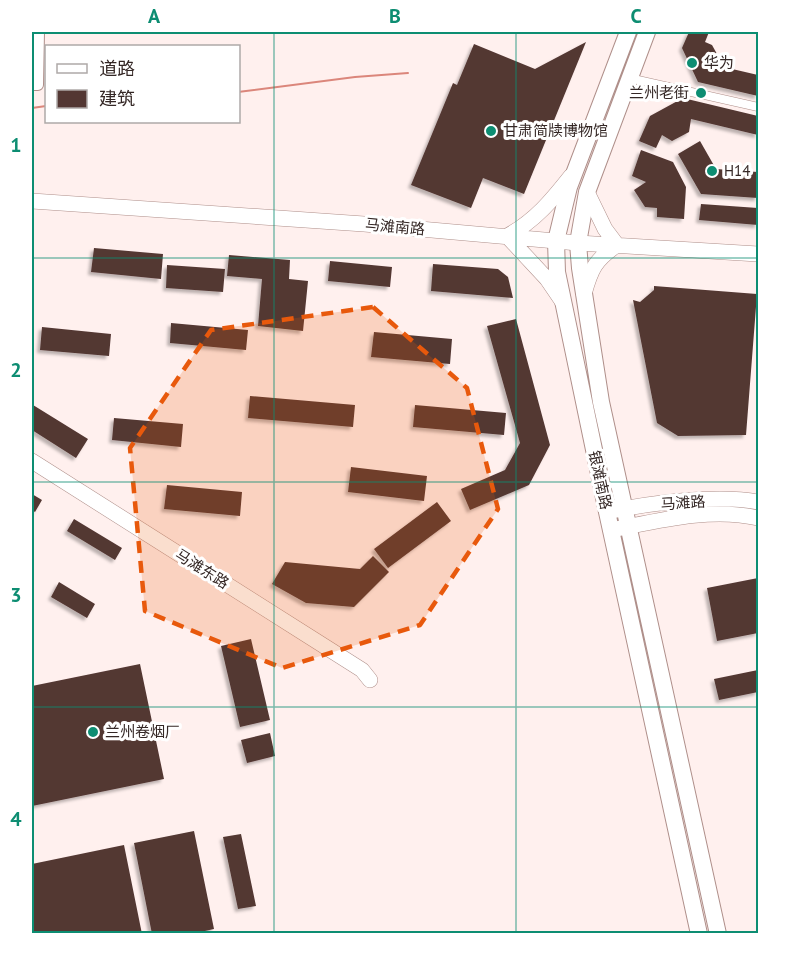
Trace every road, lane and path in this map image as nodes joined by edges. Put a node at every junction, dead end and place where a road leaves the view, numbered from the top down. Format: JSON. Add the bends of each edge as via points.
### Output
{"nodes":[{"id":1,"x":39,"y":32,"type":"edge"},
{"id":2,"x":628,"y":32,"type":"edge"},
{"id":3,"x":647,"y":32,"type":"edge"},
{"id":4,"x":630,"y":78,"type":"junction"},
{"id":5,"x":32,"y":85,"type":"edge"},
{"id":6,"x":759,"y":107,"type":"edge"},
{"id":7,"x":576,"y":168,"type":"junction"},
{"id":8,"x":587,"y":192,"type":"junction"},
{"id":9,"x":32,"y":201,"type":"edge"},
{"id":10,"x":507,"y":236,"type":"junction"},
{"id":11,"x":556,"y":241,"type":"junction"},
{"id":12,"x":578,"y":243,"type":"junction"},
{"id":13,"x":617,"y":245,"type":"junction"},
{"id":14,"x":759,"y":254,"type":"edge"},
{"id":15,"x":584,"y":294,"type":"junction"},
{"id":16,"x":563,"y":302,"type":"junction"},
{"id":17,"x":32,"y":461,"type":"edge"},
{"id":18,"x":759,"y":502,"type":"edge"},
{"id":19,"x":624,"y":509,"type":"junction"},
{"id":20,"x":607,"y":512,"type":"junction"},
{"id":21,"x":759,"y":518,"type":"edge"},
{"id":22,"x":628,"y":527,"type":"junction"},
{"id":23,"x":611,"y":530,"type":"junction"},
{"id":24,"x":370,"y":680,"type":"dead end"},
{"id":25,"x":699,"y":933,"type":"edge"},
{"id":26,"x":718,"y":933,"type":"edge"}],
"edges":[{"from":1,"to":5,"type":"street","via":[[38,85]]},
{"from":2,"to":7,"type":"main road","name":"银滩南路"},
{"from":3,"to":4,"type":"main road","name":"银滩南路"},
{"from":4,"to":6,"type":"street"},
{"from":4,"to":8,"type":"main road","name":"银滩南路"},
{"from":7,"to":10,"type":"main road","via":[[548,206],[525,227]]},
{"from":7,"to":11,"type":"main road","name":"银滩南路"},
{"from":8,"to":12,"type":"main road","name":"银滩南路"},
{"from":8,"to":13,"type":"main road","via":[[604,229]]},
{"from":9,"to":10,"type":"main road","name":"马滩南路"},
{"from":10,"to":11,"type":"main road","name":"马滩南路"},
{"from":10,"to":16,"type":"main road"},
{"from":11,"to":12,"type":"main road","name":"马滩南路"},
{"from":11,"to":16,"type":"main road","name":"银滩南路"},
{"from":12,"to":13,"type":"main road","name":"马滩南路"},
{"from":12,"to":15,"type":"main road","name":"银滩南路"},
{"from":13,"to":14,"type":"main road","name":"马滩南路"},
{"from":13,"to":15,"type":"main road","via":[[602,255],[590,271]]},
{"from":15,"to":19,"type":"main road","name":"银滩南路","via":[[601,402]]},
{"from":16,"to":20,"type":"main road","name":"银滩南路"},
{"from":17,"to":24,"type":"main road","name":"马滩东路","via":[[362,670]]},
{"from":18,"to":19,"type":"main road","name":"马滩路","via":[[676,502]]},
{"from":19,"to":20,"type":"main road","name":"马滩路"},
{"from":19,"to":22,"type":"main road","name":"银滩南路"},
{"from":20,"to":23,"type":"main road","name":"银滩南路"},
{"from":21,"to":22,"type":"main road","name":"马滩路","via":[[743,514],[678,517]]},
{"from":22,"to":23,"type":"main road","name":"马滩路"},
{"from":22,"to":26,"type":"main road","name":"银滩南路"},
{"from":23,"to":25,"type":"main road","name":"银滩南路"}]}
